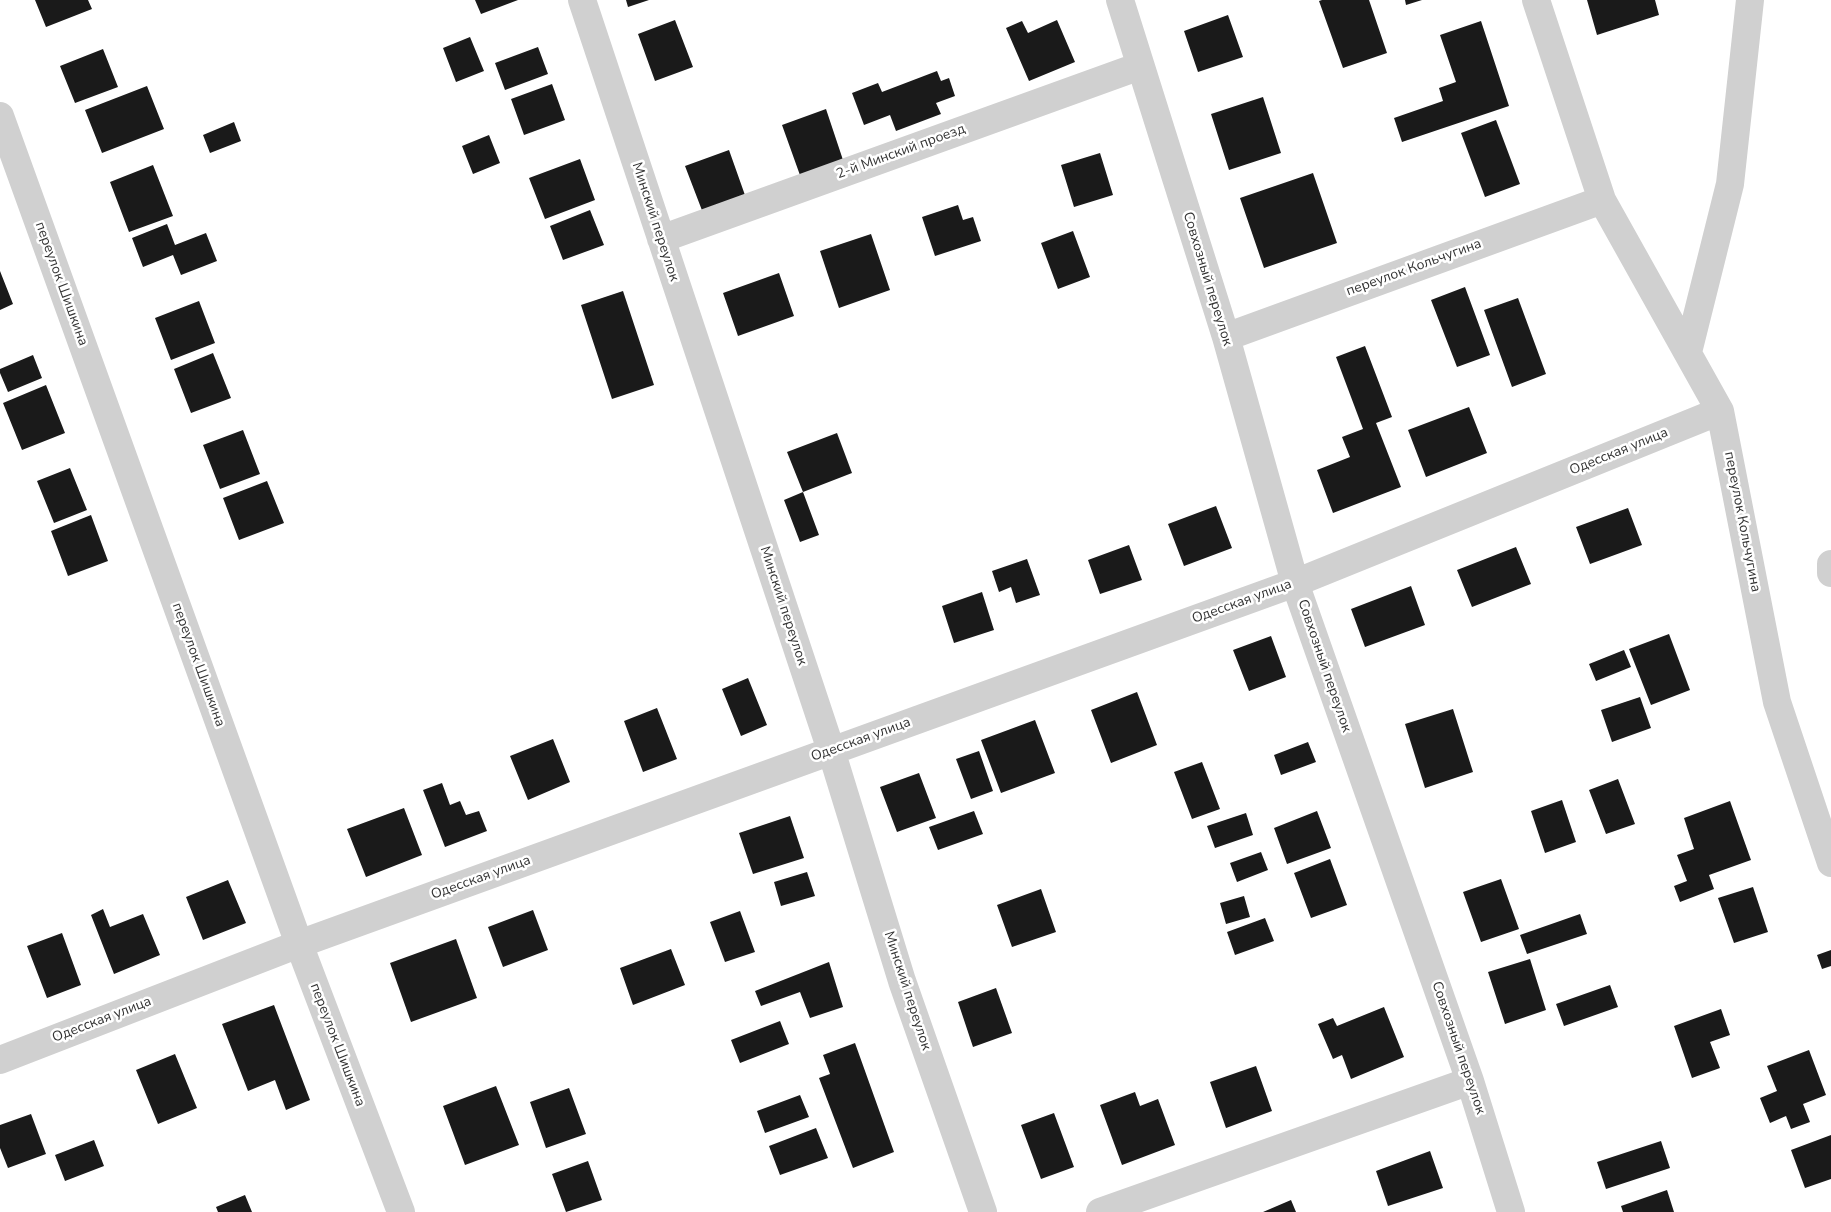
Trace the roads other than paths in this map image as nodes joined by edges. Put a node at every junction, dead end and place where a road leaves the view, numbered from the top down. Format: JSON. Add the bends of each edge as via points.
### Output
{"nodes":[{"id":1,"x":582,"y":0,"type":"edge"},
{"id":2,"x":1120,"y":0,"type":"edge"},
{"id":3,"x":1536,"y":0,"type":"edge"},
{"id":4,"x":1750,"y":0,"type":"edge"},
{"id":5,"x":1140,"y":66,"type":"junction"},
{"id":6,"x":0,"y":116,"type":"edge"},
{"id":7,"x":1602,"y":200,"type":"junction"},
{"id":8,"x":661,"y":239,"type":"junction"},
{"id":9,"x":1226,"y":337,"type":"junction"},
{"id":10,"x":1688,"y":352,"type":"junction"},
{"id":11,"x":1720,"y":411,"type":"junction"},
{"id":12,"x":1831,"y":564,"type":"edge"},
{"id":13,"x":1831,"y":573,"type":"edge"},
{"id":14,"x":1296,"y":583,"type":"junction"},
{"id":15,"x":831,"y":750,"type":"junction"},
{"id":16,"x":1831,"y":863,"type":"edge"},
{"id":17,"x":298,"y":944,"type":"junction"},
{"id":18,"x":0,"y":1060,"type":"edge"},
{"id":19,"x":1470,"y":1081,"type":"junction"},
{"id":20,"x":401,"y":1212,"type":"edge"},
{"id":21,"x":983,"y":1212,"type":"edge"},
{"id":22,"x":1100,"y":1212,"type":"edge"},
{"id":23,"x":1511,"y":1212,"type":"edge"}],
"edges":[{"from":1,"to":8,"type":"street","name":"Минский переулок"},
{"from":2,"to":5,"type":"street","name":"Совхозный переулок"},
{"from":3,"to":7,"type":"street","name":"переулок Кольчугина"},
{"from":4,"to":10,"type":"street","via":[[1730,184]]},
{"from":5,"to":8,"type":"street","name":"2-й Минский проезд"},
{"from":5,"to":9,"type":"street","name":"Совхозный переулок"},
{"from":6,"to":17,"type":"street","name":"переулок Шишкина"},
{"from":7,"to":9,"type":"street","name":"переулок Кольчугина"},
{"from":7,"to":10,"type":"street","name":"переулок Кольчугина"},
{"from":8,"to":15,"type":"street","name":"Минский переулок"},
{"from":9,"to":14,"type":"street","name":"Совхозный переулок"},
{"from":10,"to":11,"type":"street","name":"переулок Кольчугина"},
{"from":11,"to":14,"type":"street","name":"Одесская улица"},
{"from":11,"to":16,"type":"street","name":"переулок Кольчугина","via":[[1777,702]]},
{"from":12,"to":13,"type":"street"},
{"from":14,"to":15,"type":"street","name":"Одесская улица"},
{"from":14,"to":19,"type":"street","name":"Совхозный переулок"},
{"from":15,"to":17,"type":"street","name":"Одесская улица"},
{"from":15,"to":21,"type":"street","name":"Минский переулок","via":[[902,981]]},
{"from":17,"to":18,"type":"street","name":"Одесская улица"},
{"from":17,"to":20,"type":"street","name":"переулок Шишкина"},
{"from":19,"to":22,"type":"street"},
{"from":19,"to":23,"type":"street","name":"Совхозный переулок"}]}
